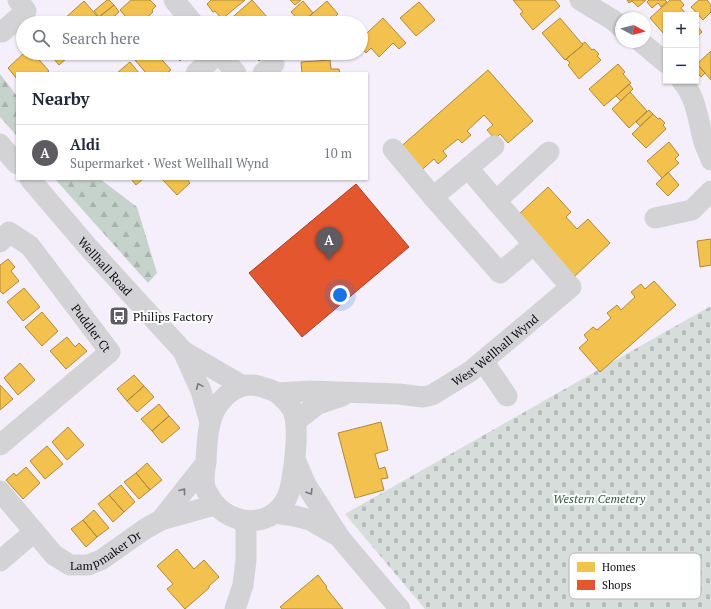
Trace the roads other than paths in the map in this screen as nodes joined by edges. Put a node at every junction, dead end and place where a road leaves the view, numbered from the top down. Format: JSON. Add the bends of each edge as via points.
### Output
{"nodes":[{"id":1,"x":174,"y":0,"type":"edge"},
{"id":2,"x":582,"y":0,"type":"edge"},
{"id":3,"x":28,"y":4,"type":"edge"},
{"id":4,"x":17,"y":16,"type":"edge"},
{"id":5,"x":187,"y":16,"type":"edge"},
{"id":6,"x":16,"y":17,"type":"edge"},
{"id":7,"x":615,"y":22,"type":"edge"},
{"id":8,"x":2,"y":32,"type":"dead end"},
{"id":9,"x":648,"y":48,"type":"edge"},
{"id":10,"x":211,"y":60,"type":"edge"},
{"id":11,"x":225,"y":60,"type":"edge"},
{"id":12,"x":663,"y":60,"type":"edge"},
{"id":13,"x":197,"y":72,"type":"edge"},
{"id":14,"x":235,"y":72,"type":"edge"},
{"id":15,"x":685,"y":84,"type":"edge"},
{"id":16,"x":704,"y":105,"type":"edge"},
{"id":17,"x":0,"y":144,"type":"edge"},
{"id":18,"x":494,"y":146,"type":"dead end"},
{"id":19,"x":393,"y":149,"type":"dead end"},
{"id":20,"x":549,"y":152,"type":"dead end"},
{"id":21,"x":711,"y":160,"type":"edge"},
{"id":22,"x":16,"y":163,"type":"edge"},
{"id":23,"x":468,"y":168,"type":"junction"},
{"id":24,"x":31,"y":180,"type":"edge"},
{"id":25,"x":711,"y":191,"type":"edge"},
{"id":26,"x":433,"y":197,"type":"junction"},
{"id":27,"x":496,"y":201,"type":"junction"},
{"id":28,"x":655,"y":218,"type":"dead end"},
{"id":29,"x":4,"y":237,"type":"edge"},
{"id":30,"x":534,"y":244,"type":"junction"},
{"id":31,"x":183,"y":351,"type":"junction"},
{"id":32,"x":483,"y":361,"type":"junction"},
{"id":33,"x":243,"y":386,"type":"junction"},
{"id":34,"x":355,"y":392,"type":"junction"},
{"id":35,"x":278,"y":393,"type":"junction"},
{"id":36,"x":507,"y":396,"type":"dead end"},
{"id":37,"x":296,"y":421,"type":"junction"},
{"id":38,"x":210,"y":422,"type":"junction"},
{"id":39,"x":0,"y":446,"type":"edge"},
{"id":40,"x":294,"y":456,"type":"junction"},
{"id":41,"x":206,"y":463,"type":"junction"},
{"id":42,"x":0,"y":491,"type":"edge"},
{"id":43,"x":215,"y":505,"type":"junction"},
{"id":44,"x":275,"y":513,"type":"junction"},
{"id":45,"x":161,"y":520,"type":"junction"},
{"id":46,"x":246,"y":521,"type":"junction"},
{"id":47,"x":34,"y":532,"type":"junction"},
{"id":48,"x":340,"y":538,"type":"junction"},
{"id":49,"x":0,"y":561,"type":"edge"},
{"id":50,"x":234,"y":609,"type":"edge"},
{"id":51,"x":400,"y":609,"type":"edge"}],
"edges":[{"from":1,"to":5,"type":"street"},
{"from":2,"to":7,"type":"street"},
{"from":3,"to":4,"type":"street"},
{"from":6,"to":8,"type":"street"},
{"from":9,"to":12,"type":"street"},
{"from":10,"to":13,"type":"street"},
{"from":11,"to":14,"type":"street"},
{"from":15,"to":16,"type":"street"},
{"from":16,"to":21,"type":"street","via":[[704,144]]},
{"from":17,"to":22,"type":"street"},
{"from":18,"to":23,"type":"street"},
{"from":19,"to":26,"type":"street"},
{"from":20,"to":27,"type":"street"},
{"from":23,"to":26,"type":"street"},
{"from":23,"to":27,"type":"street","name":"West Wellhall Wynd"},
{"from":24,"to":31,"type":"street","name":"Wellhall Road"},
{"from":25,"to":28,"type":"street","via":[[692,210]]},
{"from":26,"to":30,"type":"street","via":[[500,273]]},
{"from":27,"to":30,"type":"street","name":"West Wellhall Wynd"},
{"from":29,"to":39,"type":"street","name":"Puddler Ct","via":[[30,246],[110,352]]},
{"from":30,"to":32,"type":"street","name":"West Wellhall Wynd","via":[[571,287]]},
{"from":31,"to":33,"type":"street","name":"Wellhall Road"},
{"from":38,"to":31,"type":"street","name":"Wellhall Road","one_way":true,"via":[[201,390]]},
{"from":32,"to":34,"type":"street","name":"West Wellhall Wynd","via":[[432,395],[423,397]]},
{"from":32,"to":36,"type":"street"},
{"from":33,"to":35,"type":"street","name":"Wellhall Road","via":[[254,385]]},
{"from":33,"to":38,"type":"street","name":"Wellhall Road","via":[[218,404]]},
{"from":34,"to":35,"type":"street","name":"West Wellhall Wynd"},
{"from":34,"to":37,"type":"street","name":"West Wellhall Wynd","via":[[318,404]]},
{"from":35,"to":37,"type":"street","name":"Wellhall Road","via":[[293,409]]},
{"from":37,"to":40,"type":"street","name":"Wellhall Road"},
{"from":38,"to":41,"type":"street","name":"Wellhall Road"},
{"from":40,"to":44,"type":"street","name":"Wellhall Road","via":[[293,477],[287,498]]},
{"from":40,"to":48,"type":"street","name":"Wellhall Road","one_way":true,"via":[[306,485]]},
{"from":41,"to":43,"type":"street","name":"Wellhall Road","via":[[206,489]]},
{"from":45,"to":41,"type":"street","name":"Lampmaker Dr","one_way":true},
{"from":42,"to":47,"type":"street","name":"Lampmaker Dr"},
{"from":43,"to":45,"type":"street","name":"Lampmaker Dr"},
{"from":43,"to":46,"type":"street","name":"Wellhall Road","via":[[232,518]]},
{"from":44,"to":46,"type":"street","name":"Wellhall Road","via":[[261,520]]},
{"from":44,"to":48,"type":"street","name":"Wellhall Road","via":[[310,520]]},
{"from":45,"to":47,"type":"street","name":"Lampmaker Dr","via":[[101,560],[88,565],[70,565],[54,555]]},
{"from":46,"to":50,"type":"street","via":[[243,585]]},
{"from":47,"to":49,"type":"street"},
{"from":48,"to":51,"type":"street","name":"Wellhall Road"}]}
